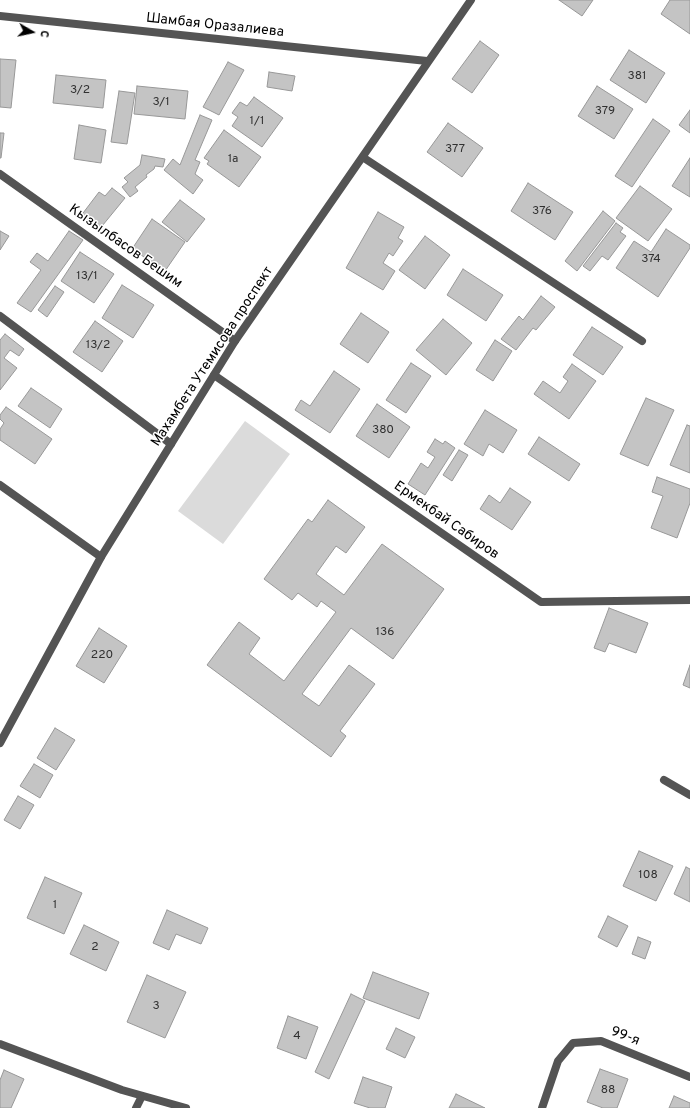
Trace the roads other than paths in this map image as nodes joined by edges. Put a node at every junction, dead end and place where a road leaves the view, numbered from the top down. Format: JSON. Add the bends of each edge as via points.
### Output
{"nodes":[{"id":1,"x":471,"y":0,"type":"edge"},
{"id":2,"x":0,"y":16,"type":"edge"},
{"id":3,"x":427,"y":62,"type":"junction"},
{"id":4,"x":364,"y":158,"type":"junction"},
{"id":5,"x":0,"y":174,"type":"edge"},
{"id":6,"x":0,"y":316,"type":"edge"},
{"id":7,"x":235,"y":341,"type":"junction"},
{"id":8,"x":642,"y":341,"type":"dead end"},
{"id":9,"x":214,"y":375,"type":"junction"},
{"id":10,"x":171,"y":444,"type":"junction"},
{"id":11,"x":0,"y":485,"type":"edge"},
{"id":12,"x":101,"y":556,"type":"junction"},
{"id":13,"x":690,"y":600,"type":"edge"},
{"id":14,"x":0,"y":743,"type":"edge"},
{"id":15,"x":664,"y":780,"type":"dead end"},
{"id":16,"x":690,"y":796,"type":"edge"},
{"id":17,"x":0,"y":1044,"type":"edge"},
{"id":18,"x":690,"y":1077,"type":"edge"},
{"id":19,"x":142,"y":1096,"type":"junction"},
{"id":20,"x":136,"y":1108,"type":"edge"},
{"id":21,"x":186,"y":1108,"type":"edge"},
{"id":22,"x":542,"y":1108,"type":"edge"}],
"edges":[{"from":1,"to":3,"type":"street","name":"Махамбета Утемисова проспект"},
{"from":2,"to":3,"type":"street","name":"Шамбая Оразалиева"},
{"from":3,"to":4,"type":"street","name":"Махамбета Утемисова проспект"},
{"from":4,"to":7,"type":"street","name":"Махамбета Утемисова проспект"},
{"from":4,"to":8,"type":"street"},
{"from":5,"to":7,"type":"street","name":"Кызылбасов Бешим"},
{"from":6,"to":10,"type":"street"},
{"from":7,"to":9,"type":"street","name":"Махамбета Утемисова проспект"},
{"from":9,"to":10,"type":"street","name":"Махамбета Утемисова проспект"},
{"from":9,"to":13,"type":"street","name":"Ермекбай Сабиров","via":[[540,602]]},
{"from":10,"to":12,"type":"street","name":"Махамбета Утемисова проспект"},
{"from":11,"to":12,"type":"street"},
{"from":12,"to":14,"type":"street","name":"Махамбета Утемисова проспект"},
{"from":15,"to":16,"type":"street"},
{"from":17,"to":19,"type":"street"},
{"from":18,"to":22,"type":"street","name":"99-я","via":[[601,1042],[573,1043],[558,1061]]},
{"from":19,"to":20,"type":"street"},
{"from":19,"to":21,"type":"street"}]}
